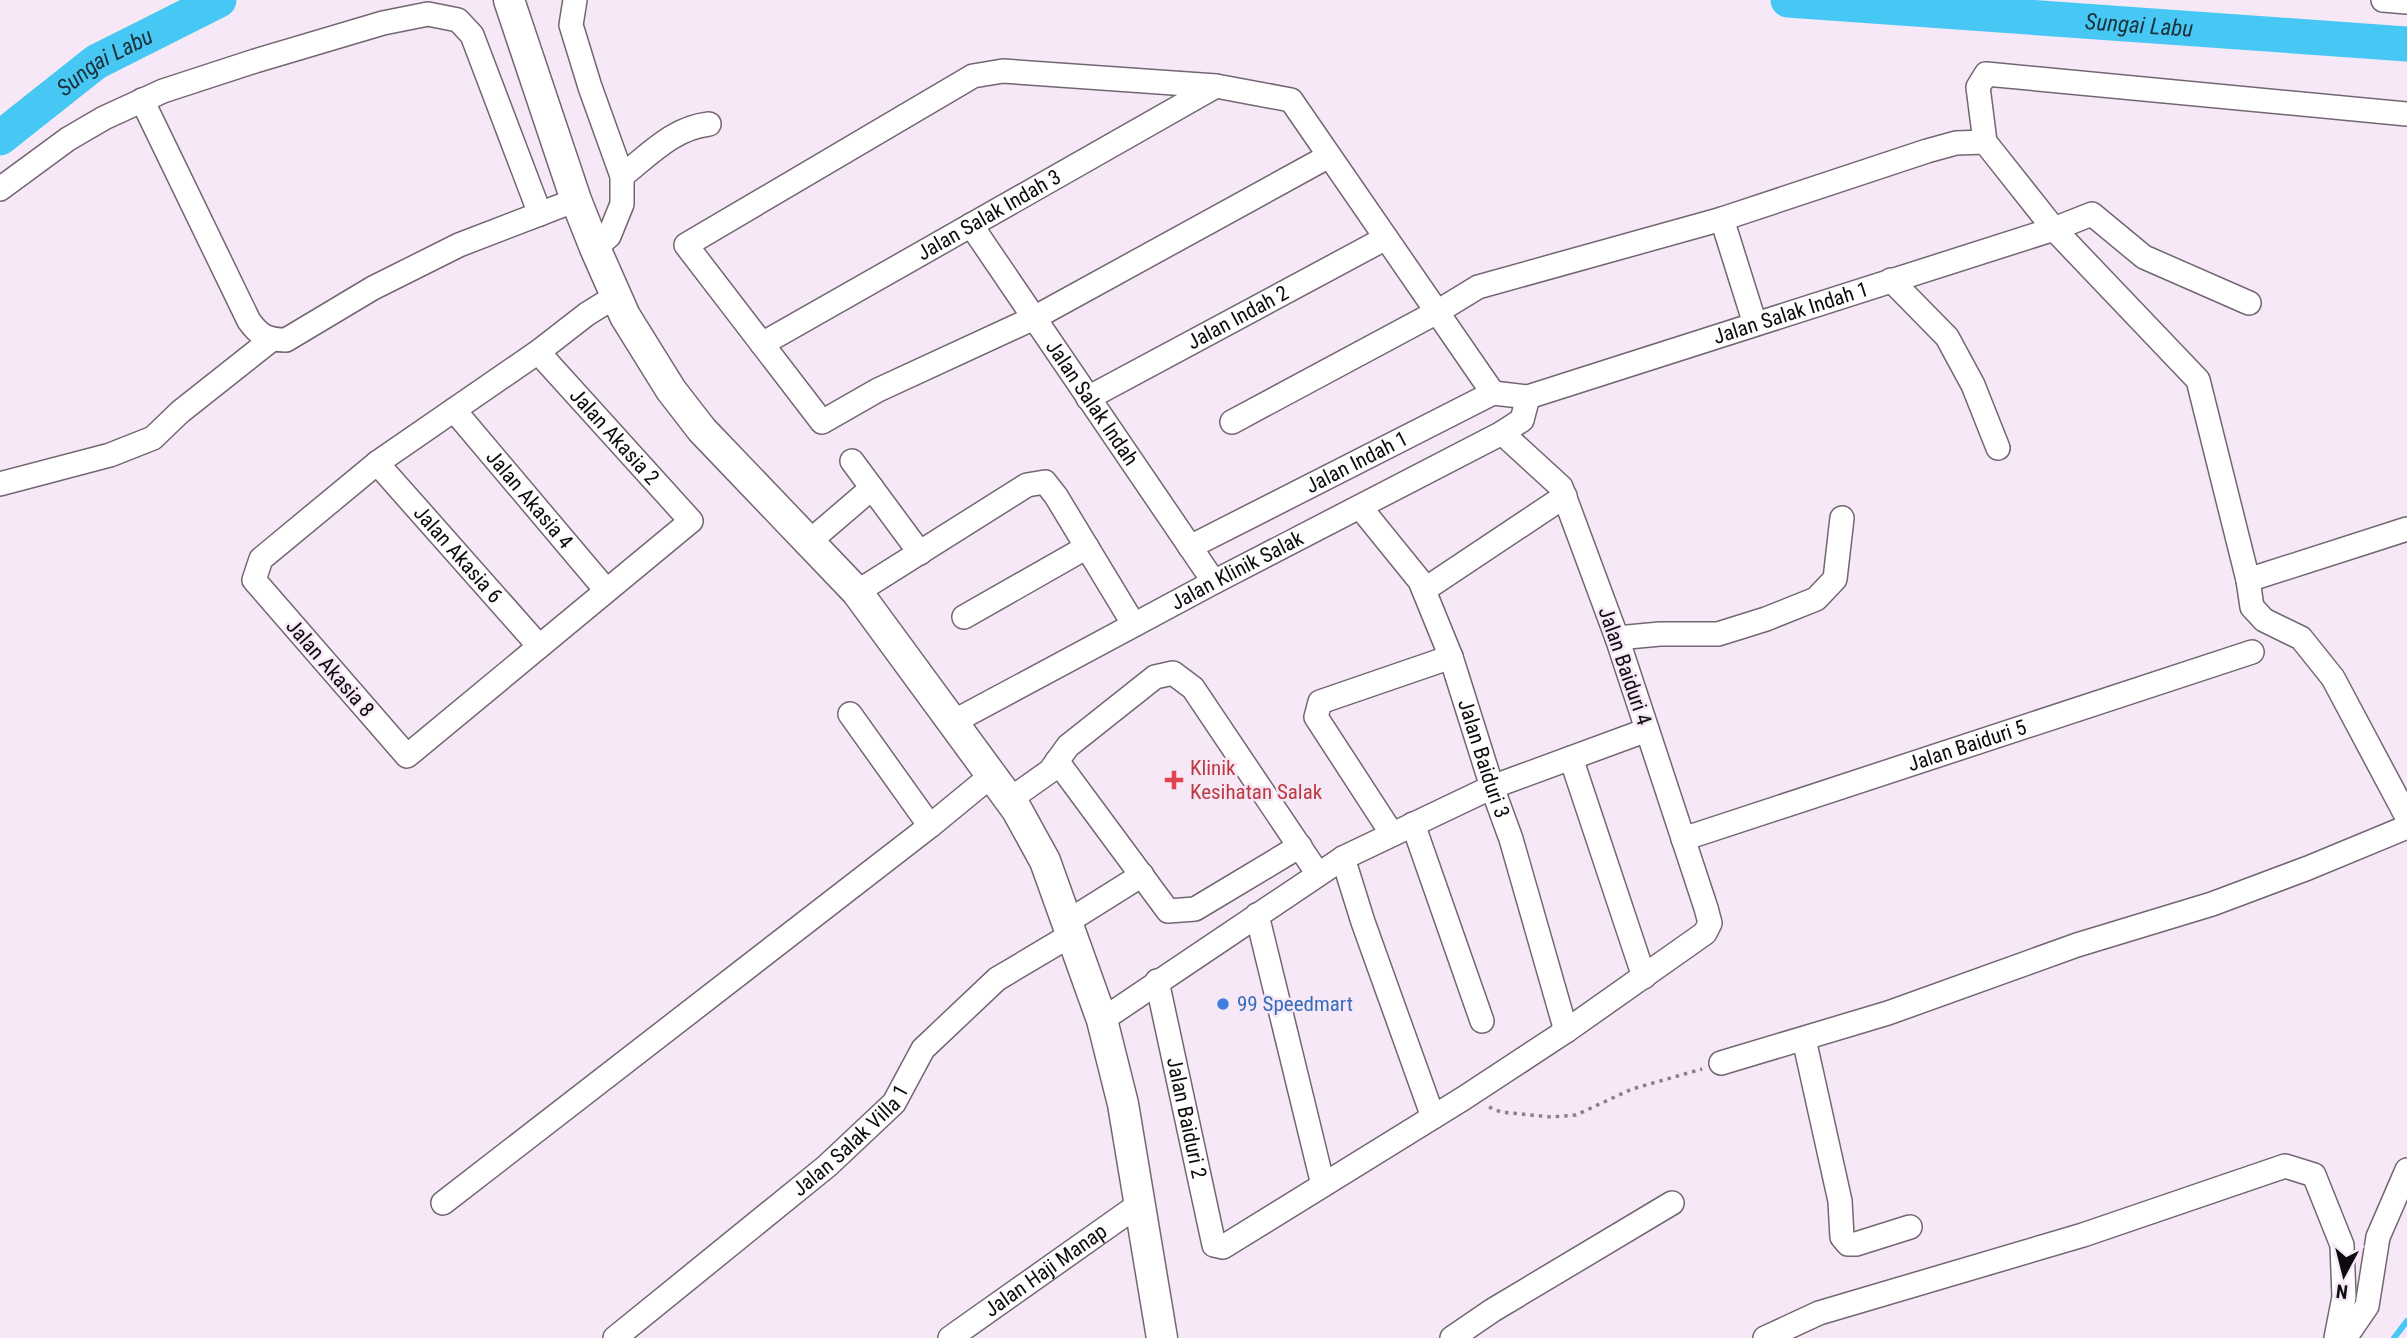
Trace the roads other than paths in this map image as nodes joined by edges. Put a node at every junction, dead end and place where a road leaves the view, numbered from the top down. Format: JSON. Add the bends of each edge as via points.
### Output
{"nodes":[{"id":1,"x":509,"y":0,"type":"edge"},
{"id":2,"x":575,"y":0,"type":"edge"},
{"id":3,"x":2383,"y":0,"type":"edge"},
{"id":4,"x":2407,"y":2,"type":"edge"},
{"id":5,"x":1216,"y":86,"type":"junction"},
{"id":6,"x":142,"y":100,"type":"junction"},
{"id":7,"x":2407,"y":114,"type":"edge"},
{"id":8,"x":709,"y":124,"type":"dead end"},
{"id":9,"x":1985,"y":142,"type":"junction"},
{"id":10,"x":1329,"y":156,"type":"junction"},
{"id":11,"x":622,"y":176,"type":"junction"},
{"id":12,"x":0,"y":188,"type":"edge"},
{"id":13,"x":576,"y":200,"type":"junction"},
{"id":14,"x":540,"y":214,"type":"junction"},
{"id":15,"x":1722,"y":219,"type":"junction"},
{"id":16,"x":971,"y":225,"type":"junction"},
{"id":17,"x":2054,"y":229,"type":"junction"},
{"id":18,"x":1386,"y":238,"type":"junction"},
{"id":19,"x":595,"y":248,"type":"junction"},
{"id":20,"x":1891,"y":280,"type":"junction"},
{"id":21,"x":616,"y":296,"type":"junction"},
{"id":22,"x":2249,"y":303,"type":"dead end"},
{"id":23,"x":1437,"y":312,"type":"junction"},
{"id":24,"x":1034,"y":318,"type":"junction"},
{"id":25,"x":1755,"y":324,"type":"junction"},
{"id":26,"x":271,"y":340,"type":"junction"},
{"id":27,"x":762,"y":344,"type":"junction"},
{"id":28,"x":538,"y":352,"type":"junction"},
{"id":29,"x":1493,"y":393,"type":"junction"},
{"id":30,"x":1528,"y":397,"type":"junction"},
{"id":31,"x":1088,"y":398,"type":"junction"},
{"id":32,"x":454,"y":410,"type":"junction"},
{"id":33,"x":1232,"y":422,"type":"dead end"},
{"id":34,"x":1502,"y":433,"type":"junction"},
{"id":35,"x":1998,"y":447,"type":"dead end"},
{"id":36,"x":852,"y":461,"type":"dead end"},
{"id":37,"x":377,"y":463,"type":"junction"},
{"id":38,"x":0,"y":484,"type":"edge"},
{"id":39,"x":872,"y":488,"type":"junction"},
{"id":40,"x":1565,"y":496,"type":"junction"},
{"id":41,"x":1360,"y":507,"type":"junction"},
{"id":42,"x":1843,"y":518,"type":"dead end"},
{"id":43,"x":2407,"y":529,"type":"edge"},
{"id":44,"x":810,"y":541,"type":"junction"},
{"id":45,"x":1087,"y":547,"type":"junction"},
{"id":46,"x":1190,"y":547,"type":"junction"},
{"id":47,"x":920,"y":553,"type":"junction"},
{"id":48,"x":2248,"y":580,"type":"junction"},
{"id":49,"x":1214,"y":582,"type":"junction"},
{"id":50,"x":606,"y":590,"type":"junction"},
{"id":51,"x":1424,"y":590,"type":"junction"},
{"id":52,"x":857,"y":592,"type":"junction"},
{"id":53,"x":964,"y":617,"type":"dead end"},
{"id":54,"x":1134,"y":625,"type":"junction"},
{"id":55,"x":1617,"y":638,"type":"junction"},
{"id":56,"x":539,"y":646,"type":"junction"},
{"id":57,"x":2252,"y":652,"type":"dead end"},
{"id":58,"x":1451,"y":657,"type":"junction"},
{"id":59,"x":850,"y":715,"type":"dead end"},
{"id":60,"x":953,"y":722,"type":"junction"},
{"id":61,"x":1647,"y":730,"type":"junction"},
{"id":62,"x":1571,"y":758,"type":"junction"},
{"id":63,"x":1058,"y":761,"type":"junction"},
{"id":64,"x":992,"y":775,"type":"junction"},
{"id":65,"x":1492,"y":787,"type":"junction"},
{"id":66,"x":1010,"y":800,"type":"junction"},
{"id":67,"x":2407,"y":817,"type":"edge"},
{"id":68,"x":1413,"y":824,"type":"junction"},
{"id":69,"x":930,"y":826,"type":"junction"},
{"id":70,"x":2407,"y":827,"type":"edge"},
{"id":71,"x":1392,"y":834,"type":"junction"},
{"id":72,"x":1683,"y":839,"type":"junction"},
{"id":73,"x":1300,"y":846,"type":"junction"},
{"id":74,"x":1343,"y":858,"type":"junction"},
{"id":75,"x":1318,"y":874,"type":"junction"},
{"id":76,"x":1142,"y":875,"type":"junction"},
{"id":77,"x":1256,"y":915,"type":"junction"},
{"id":78,"x":1069,"y":928,"type":"junction"},
{"id":79,"x":1644,"y":976,"type":"junction"},
{"id":80,"x":1157,"y":981,"type":"junction"},
{"id":81,"x":1102,"y":1020,"type":"junction"},
{"id":82,"x":1482,"y":1021,"type":"dead end"},
{"id":83,"x":1566,"y":1031,"type":"junction"},
{"id":84,"x":1804,"y":1039,"type":"junction"},
{"id":85,"x":1721,"y":1063,"type":"road end"},
{"id":86,"x":1433,"y":1117,"type":"junction"},
{"id":87,"x":2407,"y":1170,"type":"edge"},
{"id":88,"x":1323,"y":1185,"type":"junction"},
{"id":89,"x":443,"y":1203,"type":"dead end"},
{"id":90,"x":1140,"y":1203,"type":"junction"},
{"id":91,"x":1672,"y":1203,"type":"dead end"},
{"id":92,"x":1910,"y":1227,"type":"dead end"},
{"id":93,"x":615,"y":1338,"type":"edge"},
{"id":94,"x":950,"y":1338,"type":"edge"},
{"id":95,"x":1162,"y":1338,"type":"edge"},
{"id":96,"x":1452,"y":1338,"type":"edge"},
{"id":97,"x":1765,"y":1338,"type":"edge"},
{"id":98,"x":2336,"y":1338,"type":"edge"},
{"id":99,"x":2345,"y":1338,"type":"edge"}],
"edges":[{"from":1,"to":13,"type":"main road"},
{"from":2,"to":11,"type":"street","via":[[572,25]]},
{"from":3,"to":4,"type":"street"},
{"from":5,"to":10,"type":"street","via":[[1291,100]]},
{"from":5,"to":16,"type":"street","name":"Jalan Salak Indah 3"},
{"from":5,"to":27,"type":"street","via":[[1003,71],[973,76],[686,245]]},
{"from":6,"to":12,"type":"street","via":[[68,139]]},
{"from":6,"to":14,"type":"street","via":[[383,23],[428,14],[458,20],[472,35]]},
{"from":6,"to":26,"type":"street","via":[[249,321],[259,335]]},
{"from":7,"to":9,"type":"street","via":[[1986,74],[1978,87]]},
{"from":8,"to":11,"type":"street","via":[[675,134]]},
{"from":9,"to":15,"type":"street","via":[[1927,151]]},
{"from":9,"to":17,"type":"street"},
{"from":10,"to":18,"type":"street"},
{"from":10,"to":24,"type":"street"},
{"from":11,"to":19,"type":"street","via":[[622,204],[609,236]]},
{"from":13,"to":14,"type":"street"},
{"from":13,"to":19,"type":"main road"},
{"from":14,"to":26,"type":"street","via":[[459,245],[373,288],[286,340]]},
{"from":15,"to":23,"type":"street","via":[[1478,288]]},
{"from":15,"to":25,"type":"street"},
{"from":16,"to":24,"type":"street","name":"Jalan Salak Indah"},
{"from":16,"to":27,"type":"street","name":"Jalan Salak Indah 3"},
{"from":17,"to":20,"type":"street","name":"Jalan Salak Indah 1"},
{"from":17,"to":22,"type":"street","name":"Jalan Salak Indah 1","via":[[2092,214],[2144,257]]},
{"from":17,"to":48,"type":"street","via":[[2198,380]]},
{"from":18,"to":23,"type":"street"},
{"from":18,"to":31,"type":"street","name":"Jalan Indah 2"},
{"from":19,"to":21,"type":"main road"},
{"from":20,"to":25,"type":"street","name":"Jalan Salak Indah 1"},
{"from":20,"to":35,"type":"street","via":[[1947,337]]},
{"from":21,"to":28,"type":"street"},
{"from":21,"to":44,"type":"main road","via":[[671,390],[702,430]]},
{"from":23,"to":29,"type":"street"},
{"from":23,"to":33,"type":"street"},
{"from":24,"to":27,"type":"street","via":[[878,390],[822,422]]},
{"from":24,"to":31,"type":"street","name":"Jalan Salak Indah"},
{"from":25,"to":30,"type":"street","name":"Jalan Salak Indah 1"},
{"from":26,"to":38,"type":"street","via":[[153,438],[110,455]]},
{"from":28,"to":32,"type":"street"},
{"from":28,"to":50,"type":"street","name":"Jalan Akasia 2","via":[[691,521]]},
{"from":29,"to":30,"type":"street"},
{"from":29,"to":46,"type":"street","name":"Jalan Indah 1"},
{"from":30,"to":34,"type":"street","name":"Jalan Klinik Salak","via":[[1522,420]]},
{"from":31,"to":46,"type":"street","name":"Jalan Salak Indah"},
{"from":32,"to":37,"type":"street"},
{"from":32,"to":50,"type":"street","name":"Jalan Akasia 4"},
{"from":34,"to":40,"type":"street","name":"Jalan Baiduri 4","via":[[1561,487]]},
{"from":34,"to":41,"type":"street","name":"Jalan Klinik Salak"},
{"from":36,"to":39,"type":"street"},
{"from":37,"to":56,"type":"street","name":"Jalan Akasia 6"},
{"from":37,"to":56,"type":"street","name":"Jalan Akasia 8","via":[[261,559],[254,580],[407,756]]},
{"from":39,"to":44,"type":"street"},
{"from":39,"to":47,"type":"street"},
{"from":40,"to":51,"type":"street"},
{"from":40,"to":55,"type":"street","name":"Jalan Baiduri 4"},
{"from":41,"to":49,"type":"street","name":"Jalan Klinik Salak"},
{"from":41,"to":51,"type":"street","name":"Jalan Baiduri 3"},
{"from":42,"to":55,"type":"street","via":[[1835,579],[1816,599],[1718,634]]},
{"from":43,"to":48,"type":"street"},
{"from":44,"to":52,"type":"main road"},
{"from":45,"to":47,"type":"street","via":[[1045,482],[1027,485]]},
{"from":45,"to":53,"type":"street"},
{"from":45,"to":54,"type":"street"},
{"from":46,"to":49,"type":"street","name":"Jalan Salak Indah"},
{"from":47,"to":52,"type":"street"},
{"from":48,"to":67,"type":"street","via":[[2252,607],[2264,620],[2301,638],[2333,678]]},
{"from":49,"to":54,"type":"street","name":"Jalan Klinik Salak"},
{"from":50,"to":56,"type":"street"},
{"from":51,"to":58,"type":"street","name":"Jalan Baiduri 3"},
{"from":52,"to":60,"type":"main road"},
{"from":54,"to":60,"type":"street","name":"Jalan Klinik Salak"},
{"from":55,"to":61,"type":"street","name":"Jalan Baiduri 4"},
{"from":57,"to":72,"type":"street","name":"Jalan Baiduri 5"},
{"from":58,"to":65,"type":"street","name":"Jalan Baiduri 3"},
{"from":58,"to":71,"type":"street","via":[[1320,702],[1316,717]]},
{"from":59,"to":69,"type":"street"},
{"from":60,"to":64,"type":"main road"},
{"from":61,"to":62,"type":"street"},
{"from":61,"to":72,"type":"street","name":"Jalan Baiduri 4"},
{"from":62,"to":65,"type":"street"},
{"from":62,"to":79,"type":"street"},
{"from":63,"to":66,"type":"street"},
{"from":63,"to":73,"type":"street","via":[[1068,746],[1154,677],[1173,673],[1194,688]]},
{"from":63,"to":76,"type":"street"},
{"from":64,"to":66,"type":"main road"},
{"from":64,"to":69,"type":"street"},
{"from":65,"to":68,"type":"street"},
{"from":65,"to":83,"type":"street","name":"Jalan Baiduri 3"},
{"from":66,"to":78,"type":"main road","via":[[1045,861]]},
{"from":68,"to":71,"type":"street"},
{"from":68,"to":82,"type":"street"},
{"from":69,"to":89,"type":"street"},
{"from":70,"to":84,"type":"street","via":[[2212,904]]},
{"from":71,"to":74,"type":"street"},
{"from":72,"to":79,"type":"street","name":"Jalan Baiduri 4","via":[[1710,923],[1705,933]]},
{"from":73,"to":75,"type":"street"},
{"from":73,"to":76,"type":"street","via":[[1195,909],[1168,911]]},
{"from":74,"to":75,"type":"street"},
{"from":74,"to":86,"type":"street"},
{"from":75,"to":77,"type":"street"},
{"from":76,"to":78,"type":"street","name":"Jalan Salak Villa 1"},
{"from":77,"to":80,"type":"street"},
{"from":77,"to":88,"type":"street"},
{"from":78,"to":81,"type":"main road"},
{"from":78,"to":93,"type":"street","name":"Jalan Salak Villa 1","via":[[997,979],[923,1049],[894,1103],[827,1166]]},
{"from":79,"to":83,"type":"street"},
{"from":80,"to":81,"type":"street"},
{"from":80,"to":88,"type":"street","name":"Jalan Baiduri 2","via":[[1214,1245],[1223,1248]]},
{"from":81,"to":90,"type":"main road"},
{"from":83,"to":86,"type":"street"},
{"from":84,"to":85,"type":"street"},
{"from":84,"to":92,"type":"street","via":[[1838,1192],[1842,1237],[1848,1244],[1856,1244]]},
{"from":86,"to":88,"type":"street"},
{"from":87,"to":99,"type":"street","via":[[2378,1237],[2367,1306]]},
{"from":90,"to":94,"type":"street","name":"Jalan Haji Manap"},
{"from":90,"to":95,"type":"main road"},
{"from":91,"to":96,"type":"street"},
{"from":97,"to":98,"type":"street","via":[[1819,1313],[2083,1235],[2285,1166],[2314,1175],[2342,1245],[2344,1297]]}]}
